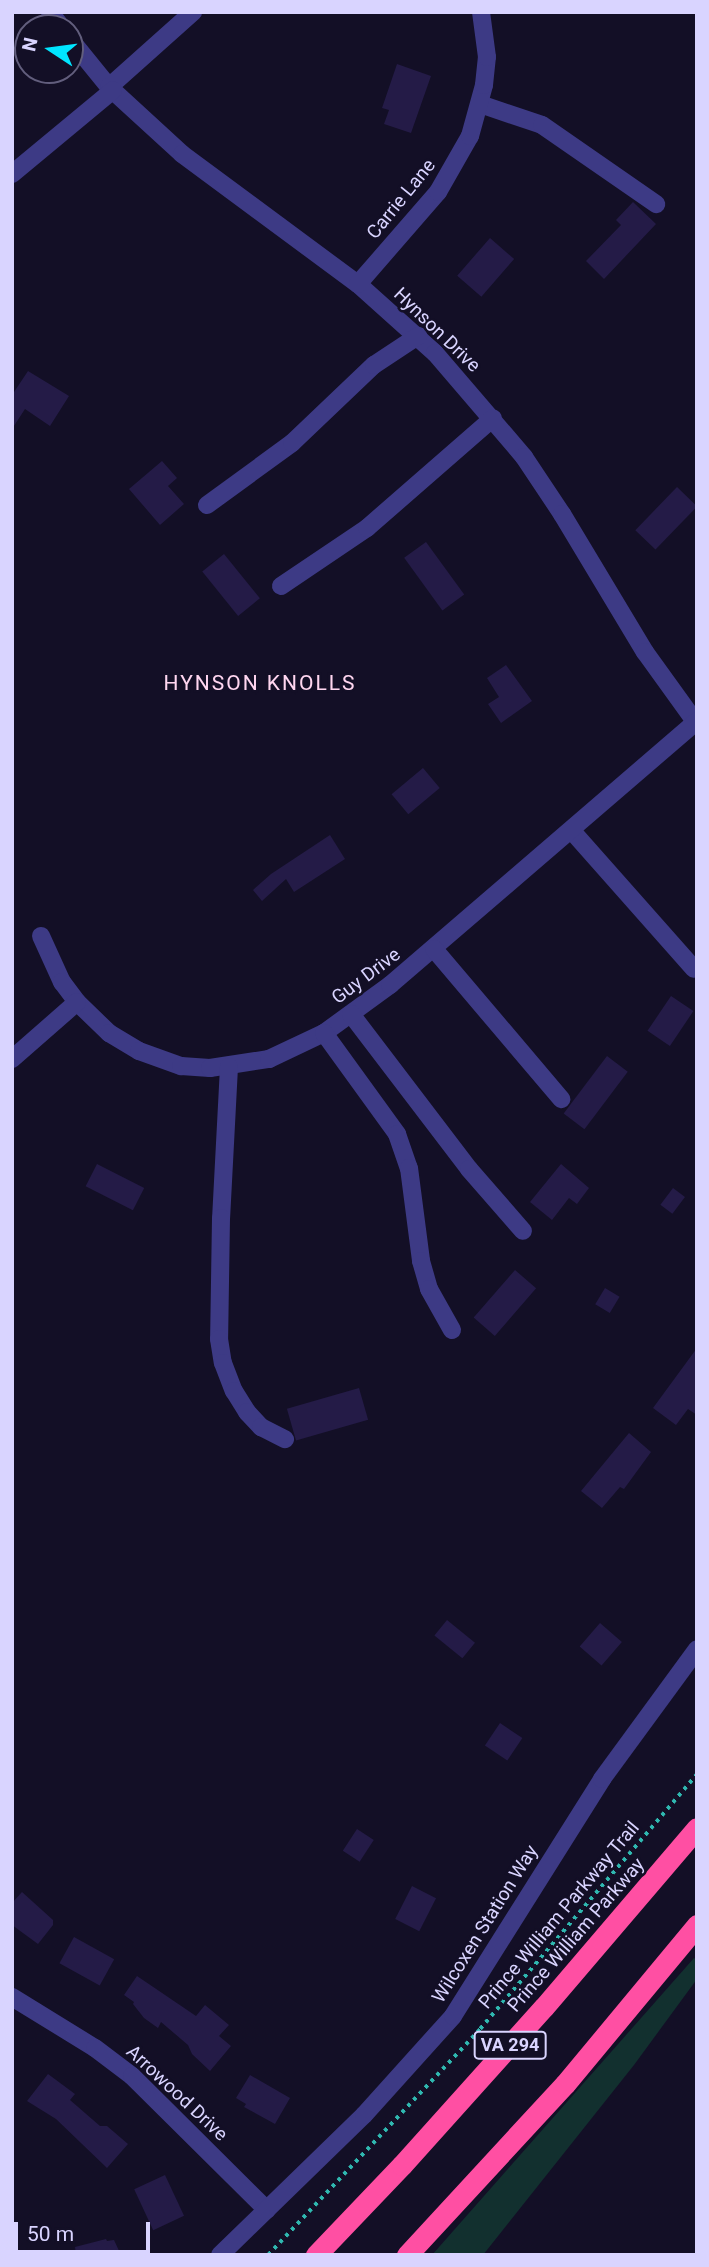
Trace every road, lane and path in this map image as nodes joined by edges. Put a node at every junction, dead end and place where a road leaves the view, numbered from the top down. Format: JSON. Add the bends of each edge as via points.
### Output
{"nodes":[{"id":1,"x":193,"y":12,"type":"edge"},
{"id":2,"x":481,"y":12,"type":"edge"},
{"id":3,"x":84,"y":56,"type":"edge"},
{"id":4,"x":111,"y":89,"type":"junction"},
{"id":5,"x":480,"y":104,"type":"junction"},
{"id":6,"x":12,"y":174,"type":"edge"},
{"id":7,"x":656,"y":204,"type":"dead end"},
{"id":8,"x":358,"y":284,"type":"junction"},
{"id":9,"x":418,"y":335,"type":"junction"},
{"id":10,"x":493,"y":418,"type":"junction"},
{"id":11,"x":207,"y":505,"type":"dead end"},
{"id":12,"x":281,"y":586,"type":"dead end"},
{"id":13,"x":696,"y":723,"type":"edge"},
{"id":14,"x":572,"y":831,"type":"junction"},
{"id":15,"x":41,"y":936,"type":"dead end"},
{"id":16,"x":434,"y":949,"type":"junction"},
{"id":17,"x":694,"y":969,"type":"dead end"},
{"id":18,"x":77,"y":1002,"type":"junction"},
{"id":19,"x":351,"y":1014,"type":"junction"},
{"id":20,"x":324,"y":1032,"type":"junction"},
{"id":21,"x":12,"y":1059,"type":"edge"},
{"id":22,"x":229,"y":1067,"type":"junction"},
{"id":23,"x":561,"y":1099,"type":"dead end"},
{"id":24,"x":523,"y":1231,"type":"dead end"},
{"id":25,"x":452,"y":1330,"type":"dead end"},
{"id":26,"x":285,"y":1439,"type":"dead end"},
{"id":27,"x":697,"y":1649,"type":"edge"},
{"id":28,"x":697,"y":1774,"type":"edge"},
{"id":29,"x":697,"y":1828,"type":"edge"},
{"id":30,"x":697,"y":1926,"type":"edge"},
{"id":31,"x":12,"y":1997,"type":"edge"},
{"id":32,"x":267,"y":2210,"type":"junction"},
{"id":33,"x":220,"y":2255,"type":"edge"},
{"id":34,"x":268,"y":2255,"type":"edge"},
{"id":35,"x":316,"y":2255,"type":"edge"},
{"id":36,"x":407,"y":2255,"type":"edge"}],
"edges":[{"from":1,"to":4,"type":"street"},
{"from":2,"to":5,"type":"street","name":"Carrie Lane","via":[[487,57]]},
{"from":3,"to":4,"type":"street","name":"Hynson Drive"},
{"from":4,"to":6,"type":"street"},
{"from":4,"to":8,"type":"street","name":"Hynson Drive","via":[[182,154]]},
{"from":5,"to":7,"type":"street","via":[[542,125]]},
{"from":5,"to":8,"type":"street","name":"Carrie Lane","via":[[459,159],[438,192]]},
{"from":8,"to":9,"type":"street","name":"Hynson Drive"},
{"from":9,"to":10,"type":"street","name":"Hynson Drive"},
{"from":9,"to":11,"type":"street","via":[[374,365],[292,443]]},
{"from":10,"to":12,"type":"street","via":[[368,528]]},
{"from":10,"to":13,"type":"street","name":"Hynson Drive","via":[[562,514],[645,652]]},
{"from":13,"to":14,"type":"street","name":"Guy Drive"},
{"from":14,"to":16,"type":"street","name":"Guy Drive"},
{"from":14,"to":17,"type":"street"},
{"from":15,"to":18,"type":"street","name":"Guy Drive","via":[[62,982]]},
{"from":16,"to":19,"type":"street","name":"Guy Drive"},
{"from":16,"to":23,"type":"street"},
{"from":18,"to":21,"type":"street"},
{"from":18,"to":22,"type":"street","name":"Guy Drive","via":[[115,1037],[159,1060],[181,1066]]},
{"from":19,"to":20,"type":"street","name":"Guy Drive"},
{"from":19,"to":24,"type":"street","via":[[469,1169]]},
{"from":20,"to":22,"type":"street","name":"Guy Drive","via":[[296,1049]]},
{"from":20,"to":25,"type":"street","via":[[397,1134],[409,1168],[421,1261],[429,1289]]},
{"from":22,"to":26,"type":"street","via":[[219,1339],[227,1372],[247,1412],[261,1427]]},
{"from":27,"to":32,"type":"street","name":"Wilcoxen Station Way","via":[[602,1779],[453,2016],[364,2115]]},
{"from":28,"to":34,"type":"path","name":"Prince William Parkway Trail","via":[[480,2029]]},
{"from":29,"to":35,"type":"highway","name":"Prince William Parkway","number":"VA 294","via":[[544,2007]]},
{"from":30,"to":36,"type":"highway","via":[[565,2084]]},
{"from":31,"to":32,"type":"street","name":"Arrowood Drive","via":[[132,2076]]},
{"from":32,"to":33,"type":"street","name":"Wilcoxen Station Way"}]}
